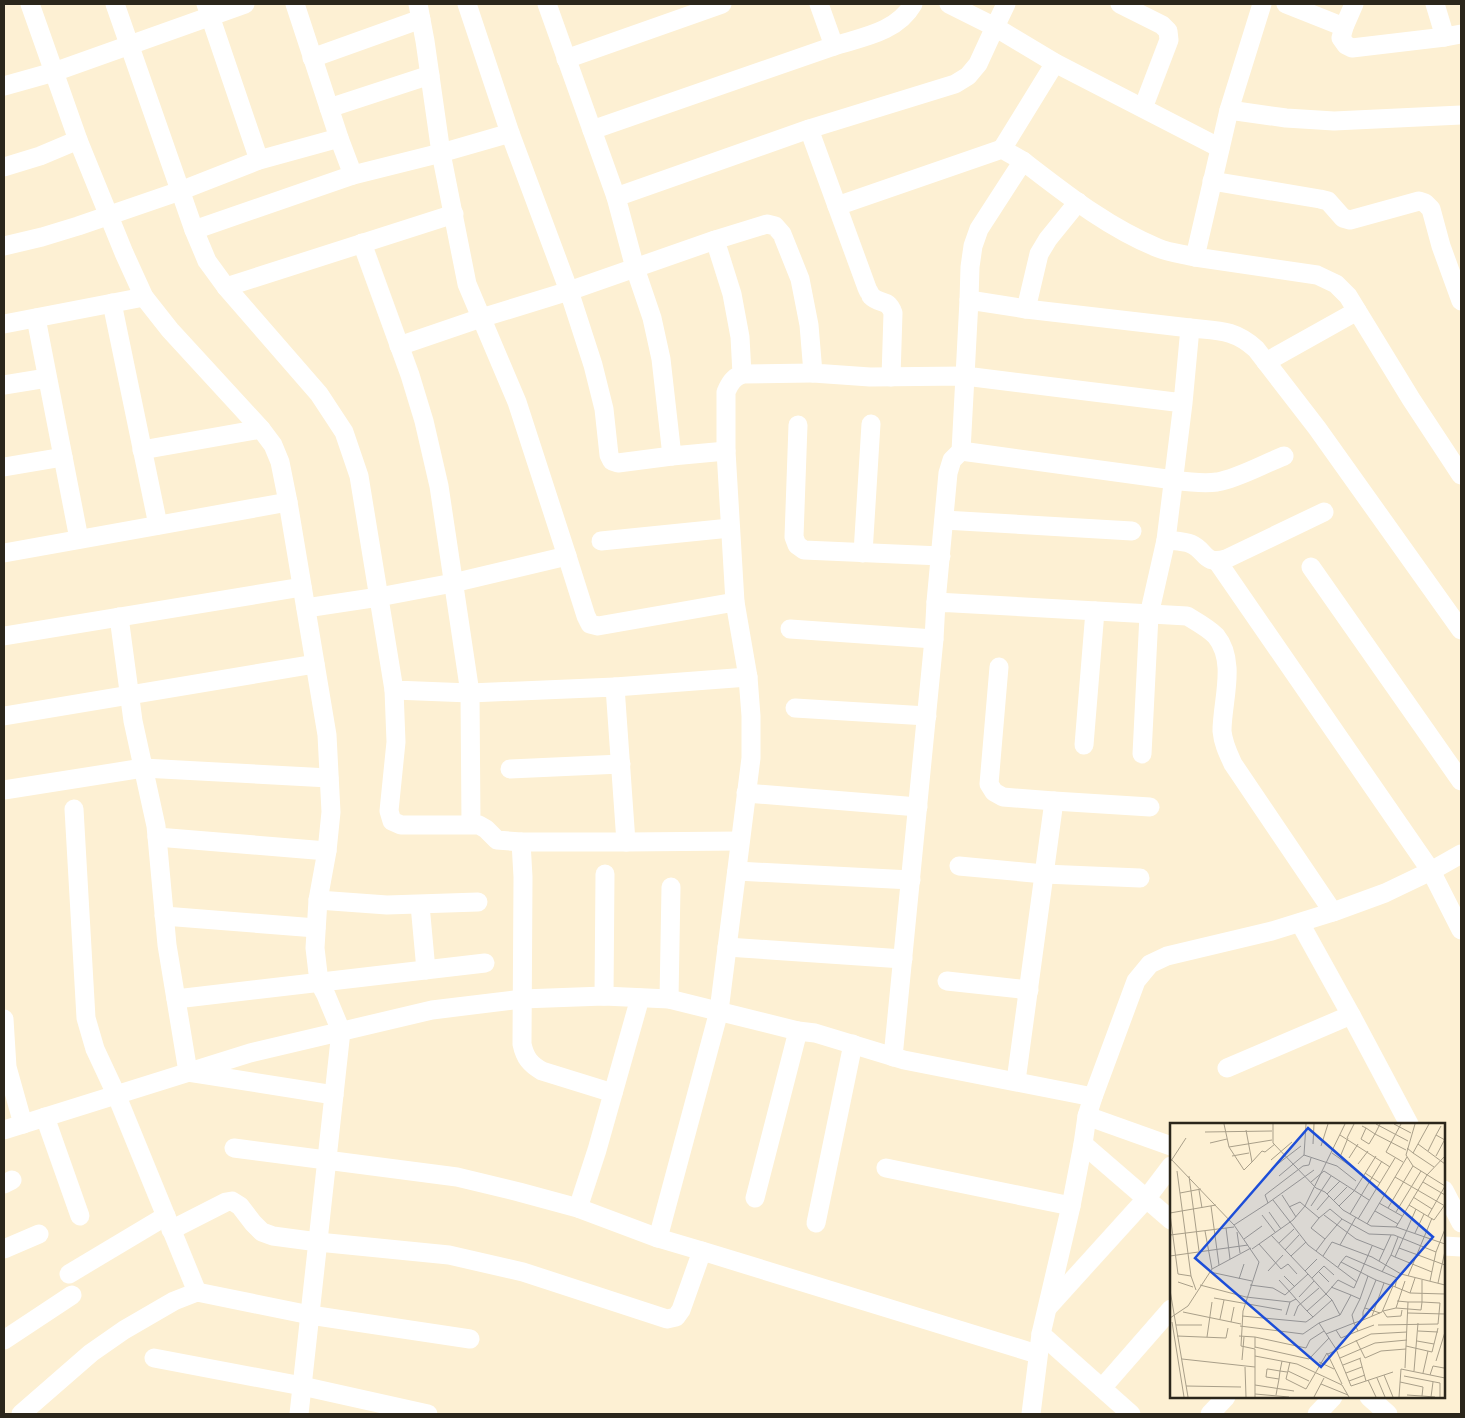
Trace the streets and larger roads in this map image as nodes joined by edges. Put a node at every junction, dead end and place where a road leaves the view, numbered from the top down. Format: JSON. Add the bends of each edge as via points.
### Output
{"nodes":[{"id":1,"x":30,"y":4,"type":"edge"},
{"id":2,"x":115,"y":4,"type":"edge"},
{"id":3,"x":244,"y":4,"type":"edge"},
{"id":4,"x":295,"y":4,"type":"edge"},
{"id":5,"x":467,"y":4,"type":"edge"},
{"id":6,"x":547,"y":4,"type":"edge"},
{"id":7,"x":722,"y":4,"type":"edge"},
{"id":8,"x":818,"y":4,"type":"edge"},
{"id":9,"x":913,"y":4,"type":"edge"},
{"id":10,"x":949,"y":4,"type":"edge"},
{"id":11,"x":1006,"y":4,"type":"edge"},
{"id":12,"x":1120,"y":4,"type":"edge"},
{"id":13,"x":1262,"y":4,"type":"edge"},
{"id":14,"x":1286,"y":4,"type":"edge"},
{"id":15,"x":1354,"y":4,"type":"edge"},
{"id":16,"x":1435,"y":4,"type":"edge"},
{"id":17,"x":208,"y":10,"type":"edge"},
{"id":18,"x":419,"y":11,"type":"edge"},
{"id":19,"x":1344,"y":26,"type":"junction"},
{"id":20,"x":995,"y":27,"type":"junction"},
{"id":21,"x":1453,"y":36,"type":"edge"},
{"id":22,"x":130,"y":46,"type":"junction"},
{"id":23,"x":834,"y":46,"type":"junction"},
{"id":24,"x":312,"y":58,"type":"junction"},
{"id":25,"x":566,"y":59,"type":"junction"},
{"id":26,"x":1055,"y":63,"type":"junction"},
{"id":27,"x":54,"y":72,"type":"junction"},
{"id":28,"x":430,"y":74,"type":"junction"},
{"id":29,"x":4,"y":86,"type":"edge"},
{"id":30,"x":329,"y":108,"type":"junction"},
{"id":31,"x":1143,"y":108,"type":"junction"},
{"id":32,"x":1229,"y":110,"type":"junction"},
{"id":33,"x":1461,"y":115,"type":"edge"},
{"id":34,"x":809,"y":129,"type":"junction"},
{"id":35,"x":592,"y":130,"type":"junction"},
{"id":36,"x":510,"y":133,"type":"junction"},
{"id":37,"x":339,"y":138,"type":"junction"},
{"id":38,"x":78,"y":140,"type":"junction"},
{"id":39,"x":1002,"y":148,"type":"junction"},
{"id":40,"x":1220,"y":148,"type":"junction"},
{"id":41,"x":442,"y":153,"type":"junction"},
{"id":42,"x":259,"y":160,"type":"junction"},
{"id":43,"x":1023,"y":160,"type":"junction"},
{"id":44,"x":4,"y":167,"type":"edge"},
{"id":45,"x":353,"y":175,"type":"junction"},
{"id":46,"x":1212,"y":181,"type":"junction"},
{"id":47,"x":180,"y":190,"type":"junction"},
{"id":48,"x":616,"y":198,"type":"junction"},
{"id":49,"x":1078,"y":202,"type":"junction"},
{"id":50,"x":837,"y":206,"type":"junction"},
{"id":51,"x":454,"y":214,"type":"junction"},
{"id":52,"x":108,"y":215,"type":"junction"},
{"id":53,"x":194,"y":230,"type":"junction"},
{"id":54,"x":715,"y":240,"type":"junction"},
{"id":55,"x":362,"y":243,"type":"junction"},
{"id":56,"x":4,"y":246,"type":"edge"},
{"id":57,"x":1195,"y":257,"type":"junction"},
{"id":58,"x":635,"y":268,"type":"junction"},
{"id":59,"x":226,"y":287,"type":"junction"},
{"id":60,"x":569,"y":291,"type":"junction"},
{"id":61,"x":144,"y":297,"type":"junction"},
{"id":62,"x":969,"y":300,"type":"junction"},
{"id":63,"x":1461,"y":301,"type":"edge"},
{"id":64,"x":112,"y":303,"type":"junction"},
{"id":65,"x":1026,"y":309,"type":"junction"},
{"id":66,"x":1357,"y":311,"type":"junction"},
{"id":67,"x":36,"y":318,"type":"junction"},
{"id":68,"x":481,"y":318,"type":"junction"},
{"id":69,"x":4,"y":324,"type":"edge"},
{"id":70,"x":1190,"y":328,"type":"junction"},
{"id":71,"x":399,"y":346,"type":"junction"},
{"id":72,"x":1266,"y":362,"type":"junction"},
{"id":73,"x":814,"y":373,"type":"junction"},
{"id":74,"x":742,"y":374,"type":"junction"},
{"id":75,"x":891,"y":376,"type":"junction"},
{"id":76,"x":965,"y":376,"type":"junction"},
{"id":77,"x":47,"y":378,"type":"junction"},
{"id":78,"x":4,"y":385,"type":"edge"},
{"id":79,"x":1183,"y":403,"type":"junction"},
{"id":80,"x":871,"y":424,"type":"dead end"},
{"id":81,"x":798,"y":425,"type":"dead end"},
{"id":82,"x":261,"y":429,"type":"junction"},
{"id":83,"x":142,"y":450,"type":"junction"},
{"id":84,"x":726,"y":451,"type":"junction"},
{"id":85,"x":961,"y":451,"type":"junction"},
{"id":86,"x":672,"y":456,"type":"junction"},
{"id":87,"x":1284,"y":456,"type":"dead end"},
{"id":88,"x":63,"y":457,"type":"junction"},
{"id":89,"x":4,"y":467,"type":"edge"},
{"id":90,"x":1461,"y":475,"type":"edge"},
{"id":91,"x":1174,"y":480,"type":"junction"},
{"id":92,"x":288,"y":502,"type":"junction"},
{"id":93,"x":1324,"y":512,"type":"dead end"},
{"id":94,"x":944,"y":520,"type":"junction"},
{"id":95,"x":158,"y":525,"type":"junction"},
{"id":96,"x":730,"y":528,"type":"junction"},
{"id":97,"x":1132,"y":531,"type":"dead end"},
{"id":98,"x":79,"y":540,"type":"junction"},
{"id":99,"x":1166,"y":540,"type":"junction"},
{"id":100,"x":601,"y":541,"type":"dead end"},
{"id":101,"x":4,"y":553,"type":"edge"},
{"id":102,"x":863,"y":553,"type":"junction"},
{"id":103,"x":567,"y":556,"type":"junction"},
{"id":104,"x":942,"y":556,"type":"junction"},
{"id":105,"x":1218,"y":561,"type":"junction"},
{"id":106,"x":1311,"y":567,"type":"dead end"},
{"id":107,"x":453,"y":582,"type":"junction"},
{"id":108,"x":302,"y":587,"type":"junction"},
{"id":109,"x":379,"y":597,"type":"junction"},
{"id":110,"x":735,"y":602,"type":"junction"},
{"id":111,"x":936,"y":602,"type":"junction"},
{"id":112,"x":306,"y":608,"type":"junction"},
{"id":113,"x":1095,"y":610,"type":"junction"},
{"id":114,"x":1149,"y":615,"type":"junction"},
{"id":115,"x":119,"y":617,"type":"junction"},
{"id":116,"x":790,"y":629,"type":"dead end"},
{"id":117,"x":1461,"y":630,"type":"edge"},
{"id":118,"x":4,"y":636,"type":"edge"},
{"id":119,"x":934,"y":640,"type":"junction"},
{"id":120,"x":315,"y":664,"type":"junction"},
{"id":121,"x":999,"y":667,"type":"dead end"},
{"id":122,"x":748,"y":677,"type":"junction"},
{"id":123,"x":615,"y":687,"type":"junction"},
{"id":124,"x":394,"y":690,"type":"junction"},
{"id":125,"x":470,"y":693,"type":"junction"},
{"id":126,"x":130,"y":694,"type":"junction"},
{"id":127,"x":795,"y":708,"type":"dead end"},
{"id":128,"x":4,"y":716,"type":"edge"},
{"id":129,"x":927,"y":716,"type":"junction"},
{"id":130,"x":1084,"y":745,"type":"dead end"},
{"id":131,"x":1142,"y":754,"type":"dead end"},
{"id":132,"x":620,"y":764,"type":"junction"},
{"id":133,"x":143,"y":768,"type":"junction"},
{"id":134,"x":510,"y":769,"type":"dead end"},
{"id":135,"x":329,"y":778,"type":"junction"},
{"id":136,"x":1461,"y":781,"type":"edge"},
{"id":137,"x":4,"y":790,"type":"edge"},
{"id":138,"x":746,"y":792,"type":"junction"},
{"id":139,"x":1054,"y":801,"type":"junction"},
{"id":140,"x":918,"y":807,"type":"junction"},
{"id":141,"x":1150,"y":807,"type":"dead end"},
{"id":142,"x":74,"y":809,"type":"dead end"},
{"id":143,"x":471,"y":824,"type":"junction"},
{"id":144,"x":157,"y":837,"type":"junction"},
{"id":145,"x":740,"y":841,"type":"junction"},
{"id":146,"x":521,"y":842,"type":"junction"},
{"id":147,"x":626,"y":842,"type":"junction"},
{"id":148,"x":327,"y":851,"type":"junction"},
{"id":149,"x":1461,"y":854,"type":"edge"},
{"id":150,"x":959,"y":866,"type":"dead end"},
{"id":151,"x":737,"y":871,"type":"junction"},
{"id":152,"x":1431,"y":871,"type":"junction"},
{"id":153,"x":605,"y":874,"type":"dead end"},
{"id":154,"x":1044,"y":874,"type":"junction"},
{"id":155,"x":1140,"y":878,"type":"dead end"},
{"id":156,"x":910,"y":880,"type":"junction"},
{"id":157,"x":671,"y":886,"type":"dead end"},
{"id":158,"x":318,"y":900,"type":"junction"},
{"id":159,"x":478,"y":902,"type":"dead end"},
{"id":160,"x":420,"y":904,"type":"junction"},
{"id":161,"x":1333,"y":912,"type":"junction"},
{"id":162,"x":164,"y":916,"type":"junction"},
{"id":163,"x":1300,"y":923,"type":"junction"},
{"id":164,"x":316,"y":928,"type":"junction"},
{"id":165,"x":1461,"y":930,"type":"edge"},
{"id":166,"x":727,"y":947,"type":"junction"},
{"id":167,"x":903,"y":960,"type":"junction"},
{"id":168,"x":485,"y":963,"type":"dead end"},
{"id":169,"x":426,"y":970,"type":"junction"},
{"id":170,"x":948,"y":981,"type":"dead end"},
{"id":171,"x":319,"y":982,"type":"junction"},
{"id":172,"x":1029,"y":990,"type":"junction"},
{"id":173,"x":604,"y":996,"type":"junction"},
{"id":174,"x":640,"y":998,"type":"junction"},
{"id":175,"x":176,"y":999,"type":"junction"},
{"id":176,"x":522,"y":999,"type":"junction"},
{"id":177,"x":669,"y":999,"type":"junction"},
{"id":178,"x":719,"y":1011,"type":"junction"},
{"id":179,"x":1351,"y":1015,"type":"junction"},
{"id":180,"x":4,"y":1019,"type":"edge"},
{"id":181,"x":341,"y":1031,"type":"junction"},
{"id":182,"x":798,"y":1031,"type":"junction"},
{"id":183,"x":853,"y":1044,"type":"junction"},
{"id":184,"x":4,"y":1046,"type":"edge"},
{"id":185,"x":893,"y":1056,"type":"junction"},
{"id":186,"x":1228,"y":1068,"type":"dead end"},
{"id":187,"x":188,"y":1072,"type":"junction"},
{"id":188,"x":1016,"y":1081,"type":"junction"},
{"id":189,"x":613,"y":1093,"type":"junction"},
{"id":190,"x":116,"y":1094,"type":"junction"},
{"id":191,"x":334,"y":1095,"type":"junction"},
{"id":192,"x":1092,"y":1097,"type":"junction"},
{"id":193,"x":1087,"y":1116,"type":"junction"},
{"id":194,"x":45,"y":1117,"type":"junction"},
{"id":195,"x":1408,"y":1123,"type":"edge"},
{"id":196,"x":23,"y":1124,"type":"junction"},
{"id":197,"x":4,"y":1130,"type":"edge"},
{"id":198,"x":1083,"y":1144,"type":"junction"},
{"id":199,"x":1170,"y":1146,"type":"edge"},
{"id":200,"x":234,"y":1148,"type":"dead end"},
{"id":201,"x":327,"y":1160,"type":"junction"},
{"id":202,"x":1170,"y":1167,"type":"edge"},
{"id":203,"x":886,"y":1168,"type":"dead end"},
{"id":204,"x":1445,"y":1192,"type":"edge"},
{"id":205,"x":755,"y":1198,"type":"dead end"},
{"id":206,"x":1146,"y":1199,"type":"junction"},
{"id":207,"x":1071,"y":1206,"type":"junction"},
{"id":208,"x":578,"y":1208,"type":"junction"},
{"id":209,"x":80,"y":1216,"type":"dead end"},
{"id":210,"x":1170,"y":1219,"type":"edge"},
{"id":211,"x":169,"y":1223,"type":"junction"},
{"id":212,"x":816,"y":1223,"type":"dead end"},
{"id":213,"x":1461,"y":1223,"type":"edge"},
{"id":214,"x":39,"y":1234,"type":"dead end"},
{"id":215,"x":658,"y":1238,"type":"junction"},
{"id":216,"x":318,"y":1242,"type":"junction"},
{"id":217,"x":1445,"y":1246,"type":"edge"},
{"id":218,"x":1461,"y":1247,"type":"edge"},
{"id":219,"x":4,"y":1250,"type":"edge"},
{"id":220,"x":702,"y":1251,"type":"junction"},
{"id":221,"x":69,"y":1274,"type":"dead end"},
{"id":222,"x":197,"y":1292,"type":"junction"},
{"id":223,"x":72,"y":1295,"type":"dead end"},
{"id":224,"x":1047,"y":1307,"type":"junction"},
{"id":225,"x":1170,"y":1310,"type":"edge"},
{"id":226,"x":310,"y":1315,"type":"junction"},
{"id":227,"x":1041,"y":1334,"type":"junction"},
{"id":228,"x":470,"y":1339,"type":"dead end"},
{"id":229,"x":4,"y":1340,"type":"edge"},
{"id":230,"x":1037,"y":1354,"type":"junction"},
{"id":231,"x":154,"y":1358,"type":"dead end"},
{"id":232,"x":302,"y":1386,"type":"junction"},
{"id":233,"x":1102,"y":1388,"type":"junction"},
{"id":234,"x":1225,"y":1398,"type":"edge"},
{"id":235,"x":1332,"y":1398,"type":"edge"},
{"id":236,"x":1371,"y":1398,"type":"edge"},
{"id":237,"x":21,"y":1414,"type":"edge"},
{"id":238,"x":299,"y":1414,"type":"edge"},
{"id":239,"x":428,"y":1414,"type":"edge"},
{"id":240,"x":1030,"y":1414,"type":"edge"},
{"id":241,"x":1131,"y":1414,"type":"edge"},
{"id":242,"x":1210,"y":1414,"type":"edge"},
{"id":243,"x":1317,"y":1414,"type":"edge"},
{"id":244,"x":1388,"y":1414,"type":"edge"}],
"edges":[{"from":1,"to":27,"type":"street"},
{"from":2,"to":22,"type":"street"},
{"from":3,"to":17,"type":"street"},
{"from":4,"to":24,"type":"street"},
{"from":5,"to":36,"type":"street"},
{"from":6,"to":25,"type":"street"},
{"from":7,"to":25,"type":"street"},
{"from":8,"to":23,"type":"street"},
{"from":9,"to":23,"type":"street","via":[[895,24],[875,34]]},
{"from":10,"to":20,"type":"street"},
{"from":11,"to":20,"type":"street"},
{"from":12,"to":31,"type":"street","via":[[1168,31],[1169,40]]},
{"from":13,"to":32,"type":"street"},
{"from":14,"to":19,"type":"street"},
{"from":15,"to":19,"type":"street"},
{"from":16,"to":21,"type":"street"},
{"from":17,"to":22,"type":"street"},
{"from":17,"to":42,"type":"street"},
{"from":18,"to":24,"type":"street"},
{"from":18,"to":28,"type":"street"},
{"from":19,"to":21,"type":"street","via":[[1341,38],[1352,48]]},
{"from":20,"to":26,"type":"street"},
{"from":20,"to":34,"type":"street","via":[[978,64],[955,84]]},
{"from":22,"to":27,"type":"street"},
{"from":22,"to":47,"type":"street"},
{"from":23,"to":35,"type":"street"},
{"from":24,"to":30,"type":"street"},
{"from":25,"to":35,"type":"street"},
{"from":26,"to":31,"type":"street"},
{"from":26,"to":39,"type":"street"},
{"from":27,"to":29,"type":"street"},
{"from":27,"to":38,"type":"street"},
{"from":28,"to":30,"type":"street"},
{"from":28,"to":41,"type":"street"},
{"from":30,"to":37,"type":"street"},
{"from":31,"to":40,"type":"street"},
{"from":32,"to":33,"type":"street","via":[[1334,121]]},
{"from":32,"to":40,"type":"street"},
{"from":34,"to":48,"type":"street"},
{"from":34,"to":50,"type":"street"},
{"from":35,"to":48,"type":"street"},
{"from":36,"to":41,"type":"street"},
{"from":36,"to":60,"type":"street"},
{"from":37,"to":42,"type":"street"},
{"from":37,"to":45,"type":"street"},
{"from":38,"to":44,"type":"street"},
{"from":38,"to":52,"type":"street"},
{"from":39,"to":43,"type":"street"},
{"from":39,"to":50,"type":"street"},
{"from":40,"to":46,"type":"street"},
{"from":41,"to":45,"type":"street"},
{"from":41,"to":51,"type":"street"},
{"from":42,"to":47,"type":"street"},
{"from":43,"to":49,"type":"street"},
{"from":43,"to":62,"type":"street","via":[[979,230],[970,266]]},
{"from":45,"to":53,"type":"street"},
{"from":46,"to":57,"type":"street"},
{"from":46,"to":63,"type":"street","via":[[1328,201],[1343,218],[1350,220],[1419,201],[1426,203]]},
{"from":47,"to":52,"type":"street"},
{"from":47,"to":53,"type":"street"},
{"from":48,"to":58,"type":"street"},
{"from":49,"to":57,"type":"street","via":[[1117,229],[1160,249]]},
{"from":49,"to":65,"type":"street","via":[[1039,254]]},
{"from":50,"to":75,"type":"street","via":[[866,288],[871,296],[891,307]]},
{"from":51,"to":55,"type":"street"},
{"from":51,"to":68,"type":"street","via":[[467,284]]},
{"from":52,"to":56,"type":"street"},
{"from":52,"to":61,"type":"street"},
{"from":53,"to":59,"type":"street","via":[[207,262]]},
{"from":54,"to":58,"type":"street"},
{"from":54,"to":73,"type":"street","via":[[767,224],[776,226],[782,234],[800,279]]},
{"from":54,"to":74,"type":"street","via":[[732,294],[740,337]]},
{"from":55,"to":59,"type":"street"},
{"from":55,"to":71,"type":"street"},
{"from":57,"to":66,"type":"street","via":[[1317,275],[1336,284]]},
{"from":58,"to":60,"type":"street"},
{"from":58,"to":86,"type":"street","via":[[652,318],[661,359]]},
{"from":59,"to":109,"type":"street","via":[[319,394],[344,432],[359,476]]},
{"from":60,"to":68,"type":"street"},
{"from":60,"to":86,"type":"street","via":[[593,365],[604,409],[608,455],[612,462],[618,464]]},
{"from":61,"to":64,"type":"street"},
{"from":61,"to":82,"type":"street"},
{"from":62,"to":65,"type":"street"},
{"from":62,"to":76,"type":"street"},
{"from":64,"to":67,"type":"street"},
{"from":64,"to":83,"type":"street"},
{"from":65,"to":70,"type":"street"},
{"from":66,"to":72,"type":"street"},
{"from":66,"to":90,"type":"street"},
{"from":67,"to":69,"type":"street"},
{"from":67,"to":77,"type":"street"},
{"from":68,"to":71,"type":"street"},
{"from":68,"to":103,"type":"street","via":[[517,402]]},
{"from":70,"to":72,"type":"street","via":[[1232,333],[1246,339]]},
{"from":70,"to":79,"type":"street"},
{"from":71,"to":107,"type":"street","via":[[424,421],[439,486]]},
{"from":72,"to":117,"type":"street","via":[[1318,428]]},
{"from":73,"to":74,"type":"street"},
{"from":73,"to":75,"type":"street"},
{"from":74,"to":84,"type":"street","via":[[734,378],[726,392]]},
{"from":75,"to":76,"type":"street"},
{"from":76,"to":79,"type":"street"},
{"from":76,"to":85,"type":"street"},
{"from":77,"to":78,"type":"street"},
{"from":77,"to":88,"type":"street"},
{"from":79,"to":91,"type":"street"},
{"from":80,"to":102,"type":"street"},
{"from":81,"to":102,"type":"street","via":[[794,537],[797,545],[804,550]]},
{"from":82,"to":83,"type":"street"},
{"from":82,"to":92,"type":"street","via":[[280,462]]},
{"from":83,"to":95,"type":"street"},
{"from":84,"to":86,"type":"street"},
{"from":84,"to":96,"type":"street"},
{"from":85,"to":91,"type":"street"},
{"from":85,"to":94,"type":"street","via":[[952,460],[948,473]]},
{"from":87,"to":91,"type":"street","via":[[1218,482]]},
{"from":88,"to":89,"type":"street"},
{"from":88,"to":98,"type":"street"},
{"from":91,"to":99,"type":"street"},
{"from":92,"to":95,"type":"street"},
{"from":92,"to":108,"type":"street"},
{"from":93,"to":105,"type":"street"},
{"from":94,"to":97,"type":"street"},
{"from":94,"to":104,"type":"street"},
{"from":95,"to":98,"type":"street"},
{"from":96,"to":100,"type":"street"},
{"from":96,"to":110,"type":"street"},
{"from":98,"to":101,"type":"street"},
{"from":99,"to":105,"type":"street","via":[[1190,543],[1203,555]]},
{"from":99,"to":114,"type":"street"},
{"from":102,"to":104,"type":"street"},
{"from":103,"to":107,"type":"street"},
{"from":103,"to":110,"type":"street","via":[[590,624],[598,626]]},
{"from":104,"to":111,"type":"street"},
{"from":105,"to":152,"type":"street"},
{"from":106,"to":136,"type":"street"},
{"from":107,"to":109,"type":"street"},
{"from":107,"to":125,"type":"street"},
{"from":108,"to":112,"type":"street"},
{"from":108,"to":115,"type":"street"},
{"from":109,"to":112,"type":"street"},
{"from":109,"to":124,"type":"street"},
{"from":110,"to":122,"type":"street"},
{"from":111,"to":113,"type":"street"},
{"from":111,"to":119,"type":"street"},
{"from":112,"to":120,"type":"street"},
{"from":113,"to":114,"type":"street"},
{"from":113,"to":130,"type":"street"},
{"from":114,"to":131,"type":"street"},
{"from":114,"to":161,"type":"street","via":[[1187,616],[1215,636],[1227,664],[1222,732],[1225,747],[1233,764]]},
{"from":115,"to":118,"type":"street"},
{"from":115,"to":126,"type":"street"},
{"from":116,"to":119,"type":"street"},
{"from":119,"to":129,"type":"street"},
{"from":120,"to":126,"type":"street"},
{"from":120,"to":135,"type":"street","via":[[327,735]]},
{"from":121,"to":139,"type":"street","via":[[990,784],[994,792],[1003,797]]},
{"from":122,"to":123,"type":"street"},
{"from":122,"to":138,"type":"street","via":[[751,758]]},
{"from":123,"to":125,"type":"street"},
{"from":123,"to":132,"type":"street"},
{"from":124,"to":125,"type":"street"},
{"from":124,"to":143,"type":"street","via":[[396,742],[389,811],[392,821],[401,825]]},
{"from":125,"to":143,"type":"street"},
{"from":126,"to":128,"type":"street"},
{"from":126,"to":133,"type":"street"},
{"from":127,"to":129,"type":"street"},
{"from":129,"to":140,"type":"street"},
{"from":132,"to":134,"type":"street"},
{"from":132,"to":147,"type":"street"},
{"from":133,"to":135,"type":"street"},
{"from":133,"to":137,"type":"street"},
{"from":133,"to":144,"type":"street"},
{"from":135,"to":148,"type":"street","via":[[331,812]]},
{"from":138,"to":140,"type":"street"},
{"from":138,"to":145,"type":"street"},
{"from":139,"to":141,"type":"street"},
{"from":139,"to":154,"type":"street"},
{"from":140,"to":156,"type":"street"},
{"from":142,"to":190,"type":"street","via":[[86,1018],[95,1049]]},
{"from":143,"to":146,"type":"street","via":[[486,829],[497,840]]},
{"from":144,"to":148,"type":"street"},
{"from":144,"to":162,"type":"street"},
{"from":145,"to":147,"type":"street"},
{"from":145,"to":151,"type":"street"},
{"from":146,"to":147,"type":"street"},
{"from":146,"to":176,"type":"street"},
{"from":148,"to":158,"type":"street"},
{"from":149,"to":152,"type":"street"},
{"from":150,"to":154,"type":"street"},
{"from":151,"to":156,"type":"street"},
{"from":151,"to":166,"type":"street"},
{"from":152,"to":161,"type":"street"},
{"from":152,"to":165,"type":"street"},
{"from":153,"to":173,"type":"street"},
{"from":154,"to":155,"type":"street"},
{"from":154,"to":172,"type":"street"},
{"from":156,"to":167,"type":"street"},
{"from":157,"to":177,"type":"street"},
{"from":158,"to":160,"type":"street"},
{"from":158,"to":164,"type":"street"},
{"from":159,"to":160,"type":"street"},
{"from":160,"to":169,"type":"street"},
{"from":161,"to":163,"type":"street"},
{"from":162,"to":164,"type":"street"},
{"from":162,"to":175,"type":"street"},
{"from":163,"to":179,"type":"street"},
{"from":163,"to":192,"type":"street","via":[[1167,956],[1150,964],[1136,981]]},
{"from":164,"to":171,"type":"street"},
{"from":166,"to":167,"type":"street"},
{"from":166,"to":178,"type":"street"},
{"from":167,"to":185,"type":"street"},
{"from":168,"to":169,"type":"street"},
{"from":169,"to":171,"type":"street"},
{"from":170,"to":172,"type":"street"},
{"from":171,"to":175,"type":"street"},
{"from":171,"to":181,"type":"street"},
{"from":172,"to":188,"type":"street"},
{"from":173,"to":174,"type":"street"},
{"from":173,"to":176,"type":"street"},
{"from":174,"to":177,"type":"street"},
{"from":174,"to":189,"type":"street"},
{"from":175,"to":187,"type":"street"},
{"from":176,"to":181,"type":"street","via":[[432,1010]]},
{"from":176,"to":189,"type":"street","via":[[522,1044],[524,1055],[532,1065]]},
{"from":177,"to":178,"type":"street"},
{"from":178,"to":182,"type":"street"},
{"from":178,"to":215,"type":"street"},
{"from":179,"to":186,"type":"street"},
{"from":179,"to":195,"type":"street"},
{"from":180,"to":184,"type":"street"},
{"from":181,"to":187,"type":"street"},
{"from":181,"to":191,"type":"street"},
{"from":182,"to":183,"type":"street"},
{"from":182,"to":205,"type":"street"},
{"from":183,"to":185,"type":"street"},
{"from":183,"to":212,"type":"street"},
{"from":184,"to":196,"type":"street"},
{"from":185,"to":188,"type":"street"},
{"from":187,"to":190,"type":"street"},
{"from":187,"to":191,"type":"street"},
{"from":188,"to":192,"type":"street"},
{"from":189,"to":208,"type":"street"},
{"from":190,"to":194,"type":"street"},
{"from":190,"to":211,"type":"street"},
{"from":191,"to":201,"type":"street"},
{"from":192,"to":193,"type":"street"},
{"from":193,"to":198,"type":"street"},
{"from":193,"to":199,"type":"street"},
{"from":194,"to":196,"type":"street"},
{"from":194,"to":209,"type":"street"},
{"from":196,"to":197,"type":"street"},
{"from":198,"to":206,"type":"street"},
{"from":198,"to":207,"type":"street"},
{"from":200,"to":201,"type":"street"},
{"from":201,"to":208,"type":"street","via":[[457,1177]]},
{"from":201,"to":216,"type":"street"},
{"from":202,"to":206,"type":"street"},
{"from":203,"to":207,"type":"street"},
{"from":204,"to":213,"type":"street"},
{"from":206,"to":210,"type":"street"},
{"from":206,"to":224,"type":"street"},
{"from":207,"to":224,"type":"street"},
{"from":208,"to":215,"type":"street"},
{"from":211,"to":216,"type":"street","via":[[232,1201],[262,1232]]},
{"from":211,"to":221,"type":"street"},
{"from":211,"to":222,"type":"street"},
{"from":214,"to":219,"type":"street"},
{"from":215,"to":220,"type":"street"},
{"from":216,"to":220,"type":"street","via":[[468,1259],[524,1272],[668,1319],[676,1317],[681,1310]]},
{"from":216,"to":226,"type":"street"},
{"from":217,"to":218,"type":"street"},
{"from":220,"to":230,"type":"street"},
{"from":222,"to":226,"type":"street"},
{"from":222,"to":237,"type":"street","via":[[124,1330],[91,1353]]},
{"from":223,"to":229,"type":"street"},
{"from":224,"to":227,"type":"street"},
{"from":225,"to":233,"type":"street"},
{"from":226,"to":228,"type":"street"},
{"from":226,"to":232,"type":"street"},
{"from":227,"to":230,"type":"street"},
{"from":227,"to":233,"type":"street"},
{"from":230,"to":240,"type":"street"},
{"from":231,"to":232,"type":"street"},
{"from":232,"to":238,"type":"street"},
{"from":232,"to":239,"type":"street"},
{"from":233,"to":241,"type":"street"},
{"from":234,"to":242,"type":"street"},
{"from":235,"to":243,"type":"street"},
{"from":236,"to":244,"type":"street"}]}
